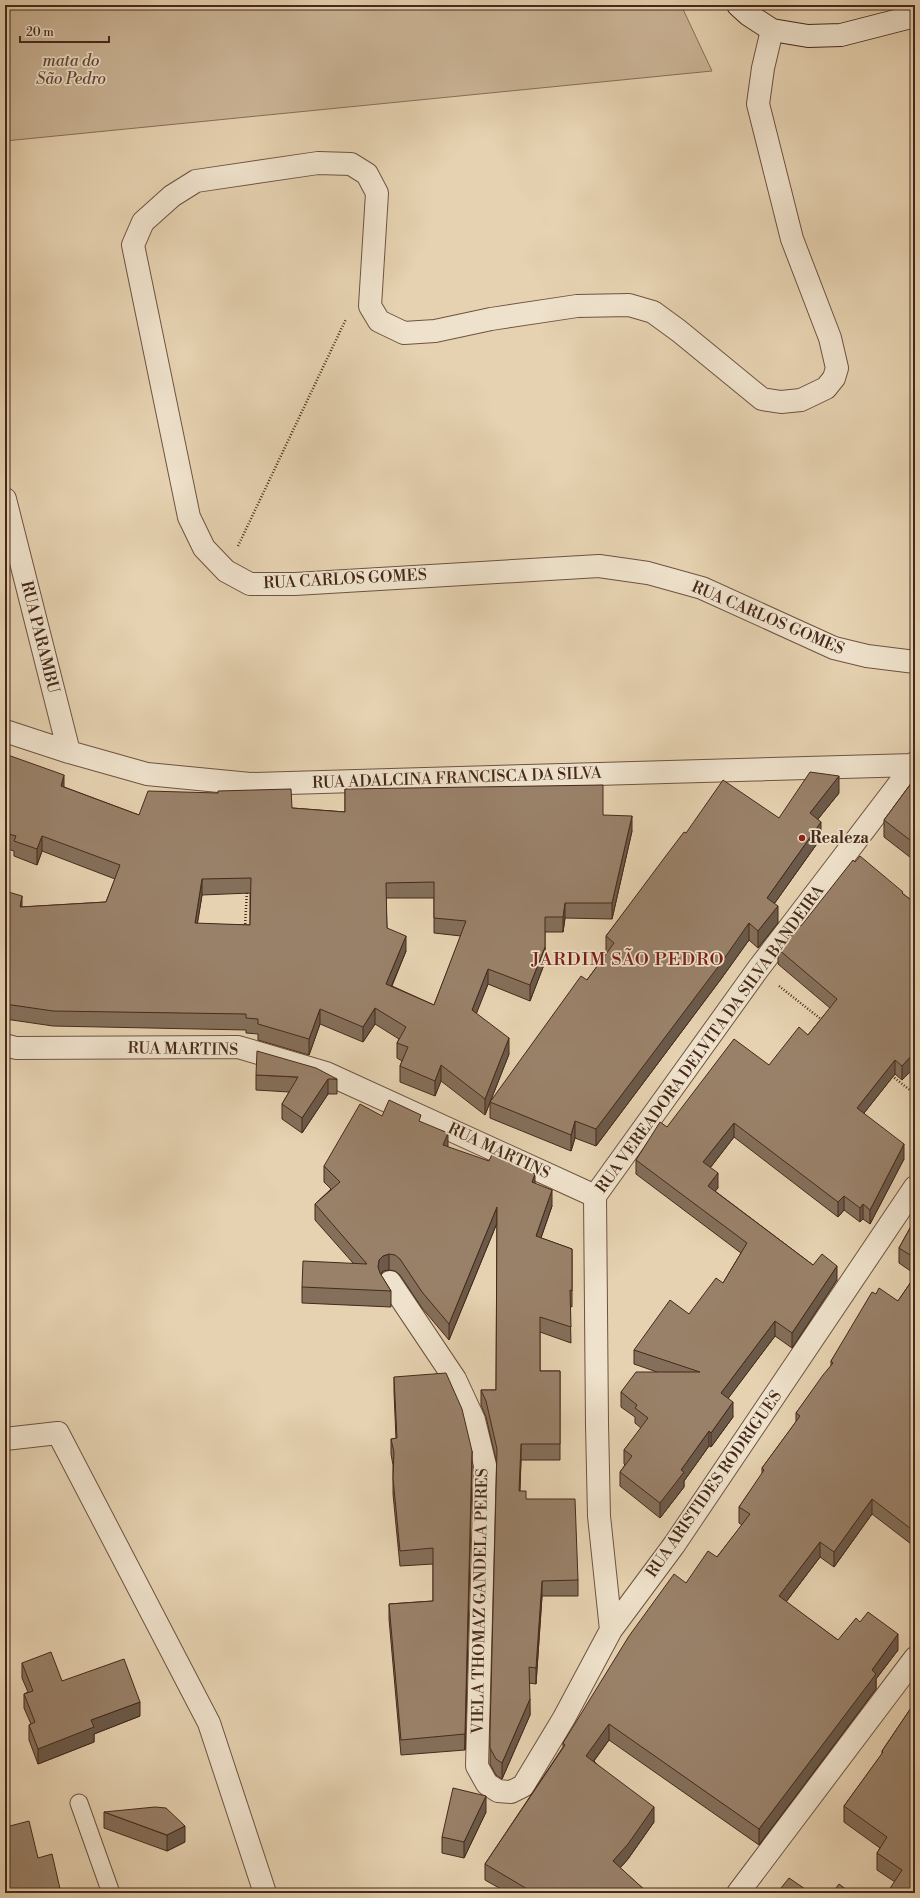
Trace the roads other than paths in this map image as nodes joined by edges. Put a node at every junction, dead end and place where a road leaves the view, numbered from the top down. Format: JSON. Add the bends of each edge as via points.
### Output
{"nodes":[{"id":1,"x":738,"y":5,"type":"edge"},
{"id":2,"x":915,"y":16,"type":"edge"},
{"id":3,"x":772,"y":30,"type":"junction"},
{"id":4,"x":5,"y":499,"type":"edge"},
{"id":5,"x":915,"y":662,"type":"edge"},
{"id":6,"x":5,"y":731,"type":"edge"},
{"id":7,"x":69,"y":752,"type":"junction"},
{"id":8,"x":914,"y":764,"type":"edge"},
{"id":9,"x":5,"y":1045,"type":"edge"},
{"id":10,"x":915,"y":1187,"type":"edge"},
{"id":11,"x":595,"y":1196,"type":"junction"},
{"id":12,"x":390,"y":1282,"type":"dead end"},
{"id":13,"x":5,"y":1439,"type":"edge"},
{"id":14,"x":611,"y":1630,"type":"junction"},
{"id":15,"x":915,"y":1658,"type":"edge"},
{"id":16,"x":523,"y":1786,"type":"joint"},
{"id":17,"x":79,"y":1803,"type":"dead end"},
{"id":18,"x":111,"y":1893,"type":"edge"},
{"id":19,"x":265,"y":1893,"type":"edge"},
{"id":20,"x":738,"y":1893,"type":"edge"}],
"edges":[{"from":1,"to":3,"type":"street"},
{"from":2,"to":3,"type":"street","via":[[841,34],[808,36]]},
{"from":3,"to":5,"type":"street","name":"RUA CARLOS GOMES","via":[[758,104],[792,239],[830,338],[838,368],[826,388],[801,400],[781,402],[762,399],[653,312],[629,305],[577,306],[490,318],[435,331],[404,333],[379,321],[370,306],[377,193],[367,174],[350,164],[318,163],[196,181],[172,196],[143,222],[133,245],[189,516],[204,548],[226,571],[250,584],[295,584],[599,566],[648,573],[702,588],[834,648],[867,656]]},
{"from":4,"to":7,"type":"street","name":"RUA PARAMBU"},
{"from":6,"to":7,"type":"street","name":"RUA ADALCINA FRANCISCA DA SILVA"},
{"from":7,"to":8,"type":"street","name":"RUA ADALCINA FRANCISCA DA SILVA","via":[[147,774],[250,784]]},
{"from":8,"to":11,"type":"street","name":"RUA VEREADORA DELVITA DA SILVA BANDEIRA","via":[[758,969]]},
{"from":9,"to":11,"type":"street","name":"RUA MARTINS","via":[[16,1048],[238,1047],[326,1072]]},
{"from":10,"to":14,"type":"street","name":"RUA ARISTIDES RODRIGUES","via":[[678,1538]]},
{"from":11,"to":14,"type":"street","name":"RUA VEREADORA DELVITA DA SILVA BANDEIRA","via":[[599,1509]]},
{"from":12,"to":16,"type":"street","name":"VIELA THOMAZ GANDELA PERES","via":[[455,1379],[474,1420],[485,1465],[477,1766],[487,1784],[498,1790],[511,1792]]},
{"from":13,"to":19,"type":"street","via":[[58,1433],[209,1723]]},
{"from":14,"to":16,"type":"street","name":"RUA ARISTIDES RODRIGUES","via":[[564,1718]]},
{"from":15,"to":20,"type":"street"},
{"from":17,"to":18,"type":"lane"}]}
